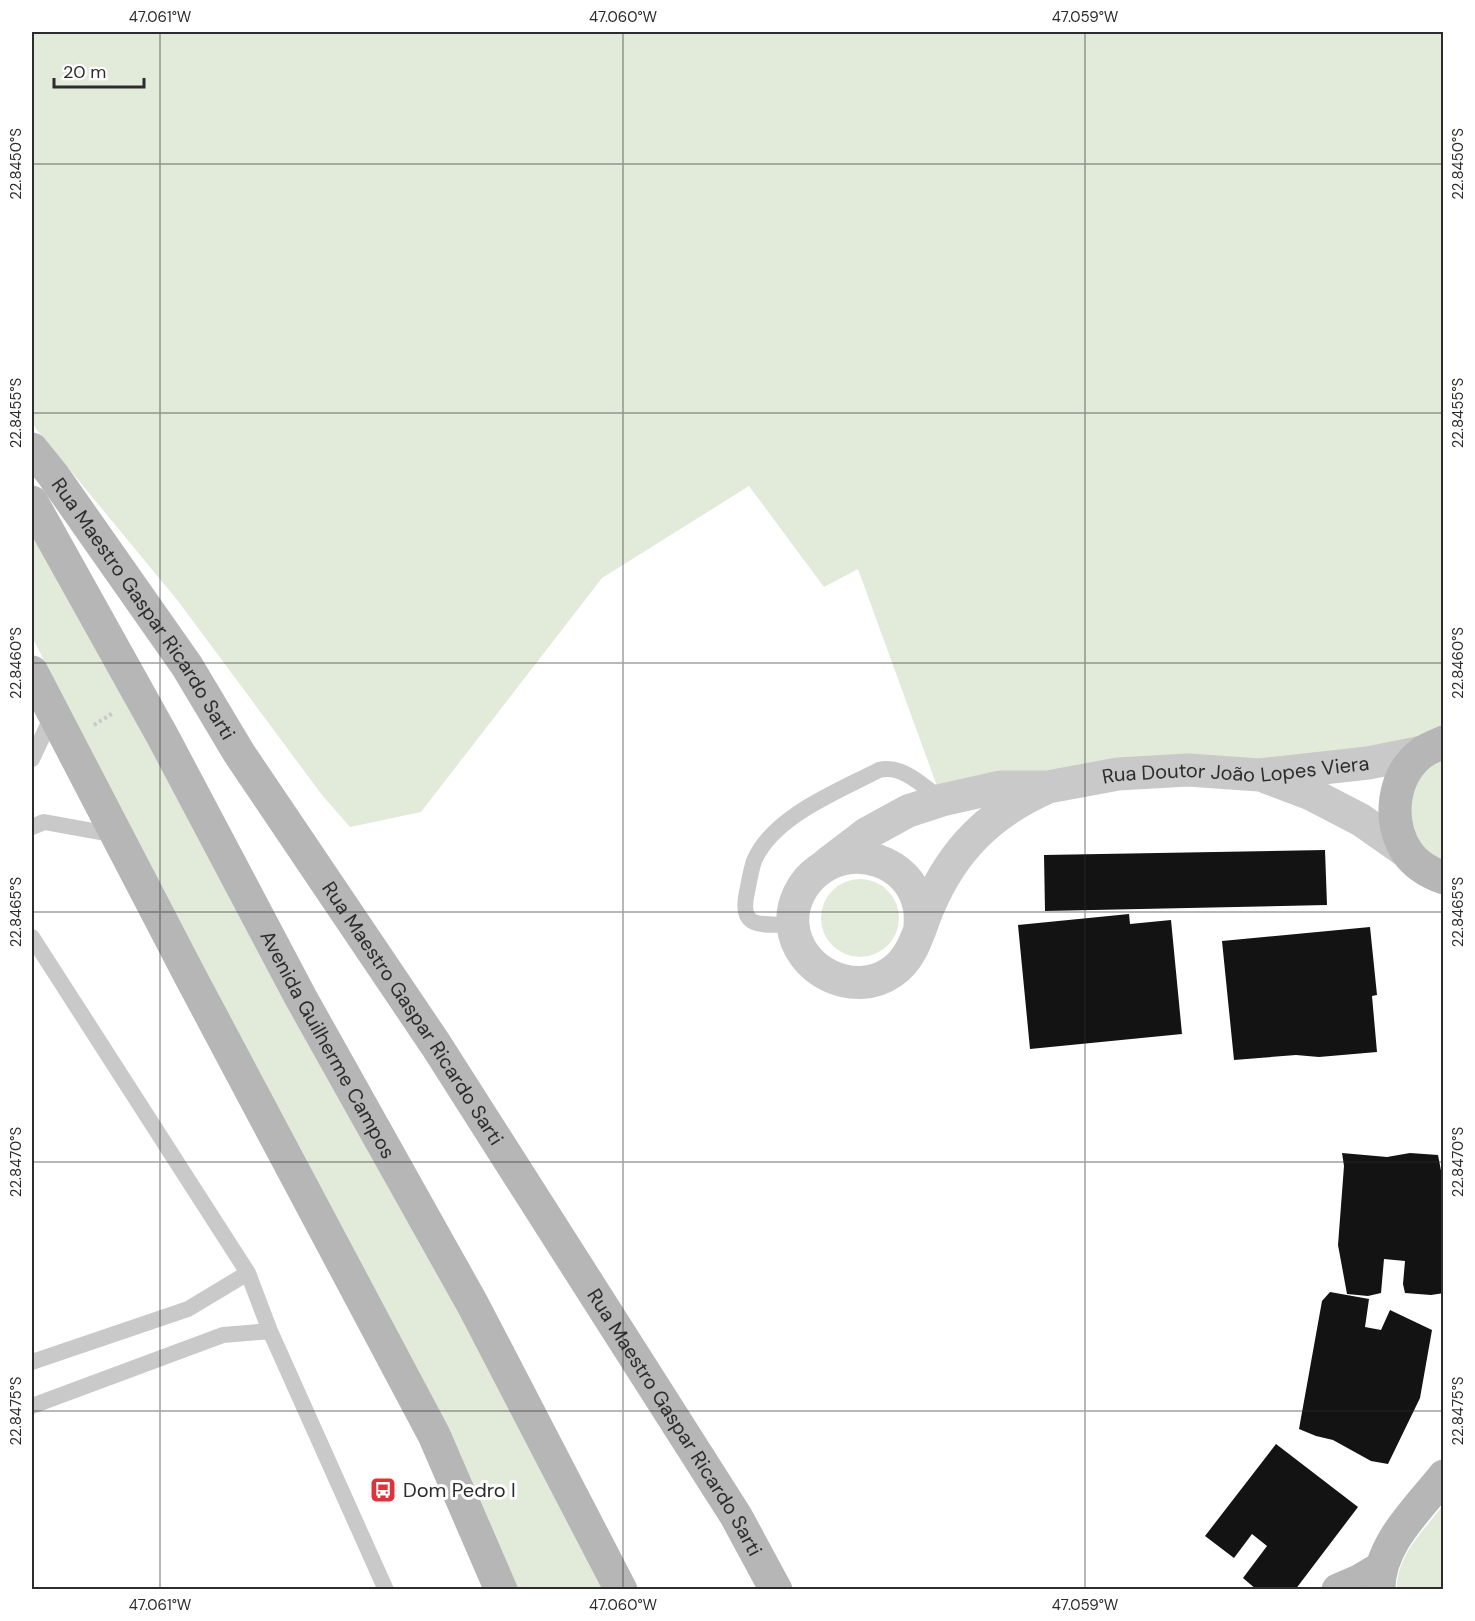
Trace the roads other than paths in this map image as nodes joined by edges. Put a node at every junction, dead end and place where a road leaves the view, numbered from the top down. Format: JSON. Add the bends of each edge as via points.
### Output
{"nodes":[{"id":1,"x":32,"y":449,"type":"edge"},
{"id":2,"x":32,"y":502,"type":"edge"},
{"id":3,"x":32,"y":672,"type":"edge"},
{"id":4,"x":53,"y":714,"type":"junction"},
{"id":5,"x":1433,"y":747,"type":"edge"},
{"id":6,"x":32,"y":759,"type":"edge"},
{"id":7,"x":1259,"y":774,"type":"junction"},
{"id":8,"x":1048,"y":787,"type":"junction"},
{"id":9,"x":942,"y":800,"type":"junction"},
{"id":10,"x":32,"y":827,"type":"edge"},
{"id":11,"x":116,"y":835,"type":"junction"},
{"id":12,"x":828,"y":863,"type":"junction"},
{"id":13,"x":1426,"y":868,"type":"edge"},
{"id":14,"x":1443,"y":903,"type":"edge"},
{"id":15,"x":793,"y":925,"type":"junction"},
{"id":16,"x":920,"y":929,"type":"junction"},
{"id":17,"x":32,"y":937,"type":"edge"},
{"id":18,"x":248,"y":1274,"type":"junction"},
{"id":19,"x":270,"y":1331,"type":"junction"},
{"id":20,"x":32,"y":1362,"type":"edge"},
{"id":21,"x":32,"y":1406,"type":"edge"},
{"id":22,"x":1443,"y":1476,"type":"edge"},
{"id":23,"x":1380,"y":1579,"type":"edge"},
{"id":24,"x":386,"y":1590,"type":"edge"},
{"id":25,"x":501,"y":1590,"type":"edge"},
{"id":26,"x":621,"y":1590,"type":"edge"},
{"id":27,"x":776,"y":1590,"type":"edge"},
{"id":28,"x":1338,"y":1590,"type":"edge"}],
"edges":[{"from":1,"to":27,"type":"main road","name":"Rua Maestro Gaspar Ricardo Sarti","via":[[187,666],[240,753],[436,1045],[736,1516]]},
{"from":2,"to":26,"type":"main road","name":"Avenida Guilherme Campos","via":[[473,1305]]},
{"from":3,"to":4,"type":"main road"},
{"from":4,"to":6,"type":"lane"},
{"from":4,"to":11,"type":"main road"},
{"from":5,"to":7,"type":"street","name":"Rua Doutor João Lopes Viera","via":[[1368,763]]},
{"from":5,"to":13,"type":"main road","via":[[1404,773],[1395,800],[1396,827]]},
{"from":7,"to":8,"type":"street","name":"Rua Doutor João Lopes Viera","via":[[1188,770],[1118,774]]},
{"from":7,"to":13,"type":"street","via":[[1311,794],[1361,820]]},
{"from":8,"to":9,"type":"street","name":"Rua Doutor João Lopes Viera","via":[[1000,788]]},
{"from":8,"to":16,"type":"street","name":"Rua Doutor João Lopes Viera","via":[[1007,808],[964,846],[944,875]]},
{"from":9,"to":12,"type":"street","name":"Rua Doutor João Lopes Viera","via":[[908,811],[866,834]]},
{"from":9,"to":15,"type":"lane","via":[[900,770],[888,768],[793,816],[771,836],[755,860],[744,907],[746,917],[753,923]]},
{"from":10,"to":11,"type":"lane","via":[[44,822]]},
{"from":11,"to":25,"type":"main road","via":[[428,1424]]},
{"from":12,"to":15,"type":"street","via":[[808,878],[796,900]]},
{"from":12,"to":16,"type":"street","via":[[850,856],[873,858],[894,868],[910,885],[919,906]]},
{"from":13,"to":14,"type":"main road"},
{"from":15,"to":16,"type":"street","via":[[800,949],[815,968],[837,981],[862,983],[891,973],[907,959]]},
{"from":17,"to":18,"type":"lane"},
{"from":18,"to":19,"type":"lane"},
{"from":18,"to":20,"type":"lane","via":[[188,1309]]},
{"from":19,"to":21,"type":"lane","via":[[223,1335]]},
{"from":19,"to":24,"type":"lane"},
{"from":22,"to":23,"type":"main road","via":[[1389,1545]]},
{"from":23,"to":28,"type":"main road","via":[[1359,1581]]}]}
